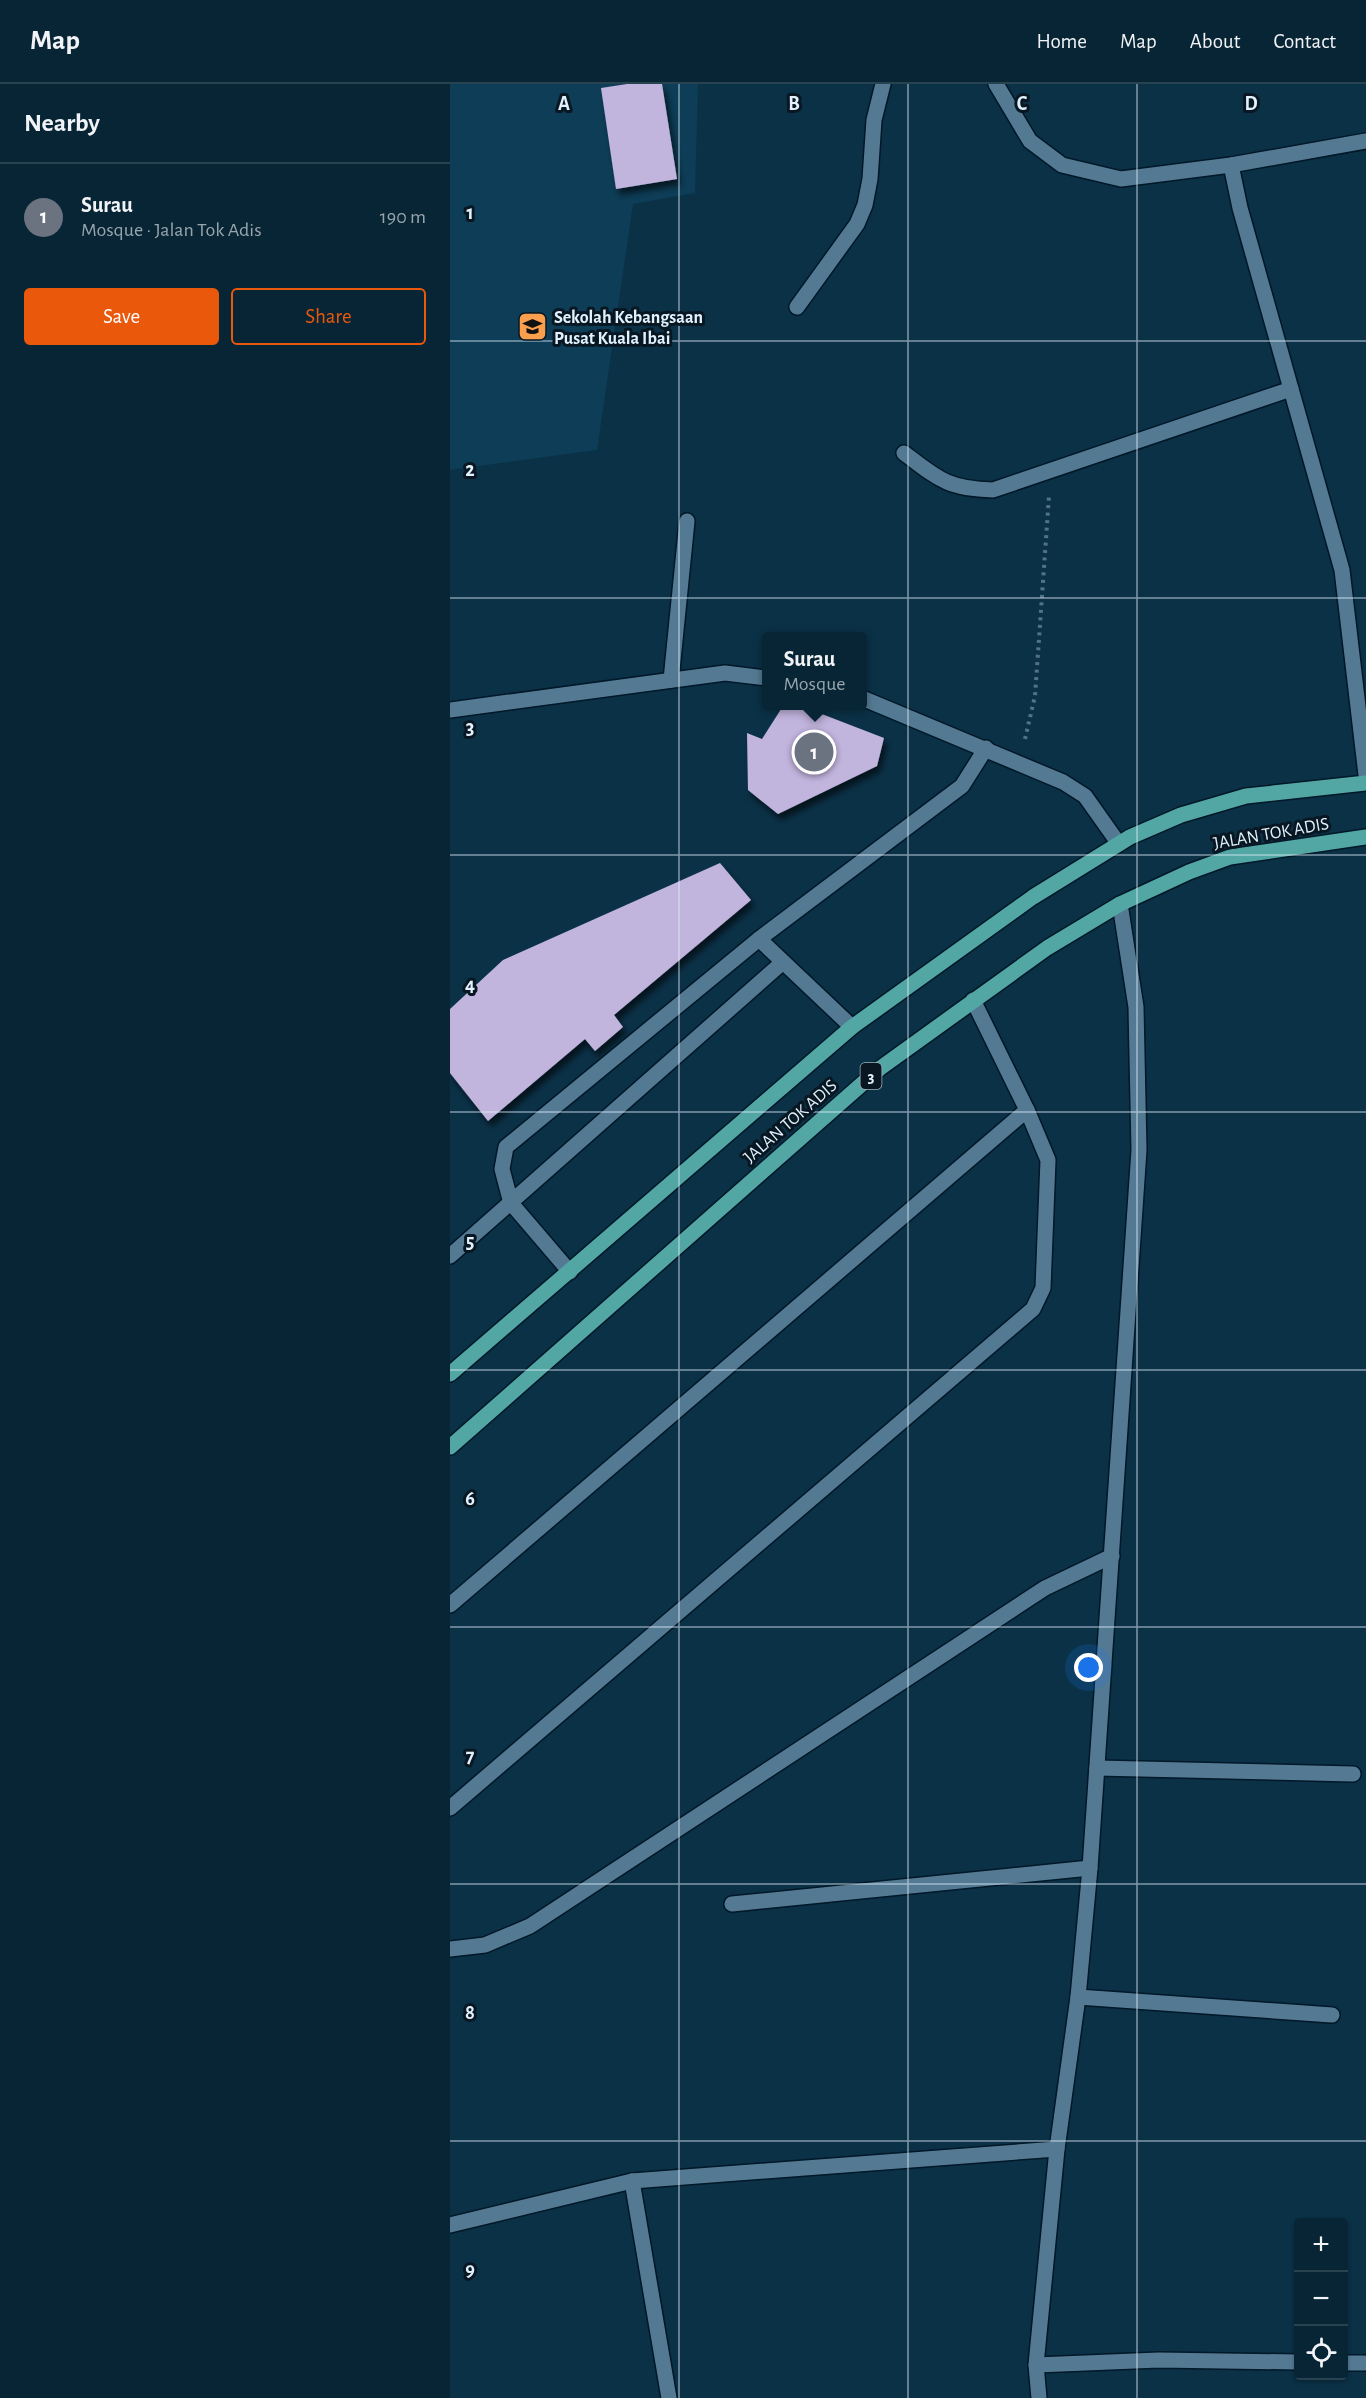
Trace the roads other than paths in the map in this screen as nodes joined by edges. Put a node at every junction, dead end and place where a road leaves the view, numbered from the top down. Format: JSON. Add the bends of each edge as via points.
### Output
{"nodes":[{"id":1,"x":883,"y":84,"type":"edge"},
{"id":2,"x":996,"y":84,"type":"edge"},
{"id":3,"x":1366,"y":141,"type":"edge"},
{"id":4,"x":1231,"y":165,"type":"junction"},
{"id":5,"x":797,"y":307,"type":"dead end"},
{"id":6,"x":1291,"y":389,"type":"junction"},
{"id":7,"x":904,"y":453,"type":"dead end"},
{"id":8,"x":687,"y":521,"type":"dead end"},
{"id":9,"x":762,"y":678,"type":"edge"},
{"id":10,"x":671,"y":680,"type":"junction"},
{"id":11,"x":867,"y":700,"type":"edge"},
{"id":12,"x":450,"y":710,"type":"edge"},
{"id":13,"x":986,"y":748,"type":"junction"},
{"id":14,"x":1366,"y":775,"type":"edge"},
{"id":15,"x":1366,"y":783,"type":"edge"},
{"id":16,"x":1366,"y":837,"type":"edge"},
{"id":17,"x":1119,"y":844,"type":"junction"},
{"id":18,"x":1120,"y":904,"type":"junction"},
{"id":19,"x":759,"y":939,"type":"junction"},
{"id":20,"x":783,"y":962,"type":"junction"},
{"id":21,"x":973,"y":1000,"type":"junction"},
{"id":22,"x":852,"y":1027,"type":"junction"},
{"id":23,"x":1028,"y":1110,"type":"junction"},
{"id":24,"x":511,"y":1203,"type":"junction"},
{"id":25,"x":451,"y":1251,"type":"edge"},
{"id":26,"x":570,"y":1272,"type":"junction"},
{"id":27,"x":450,"y":1374,"type":"edge"},
{"id":28,"x":450,"y":1447,"type":"edge"},
{"id":29,"x":1112,"y":1556,"type":"junction"},
{"id":30,"x":450,"y":1605,"type":"edge"},
{"id":31,"x":1097,"y":1768,"type":"junction"},
{"id":32,"x":1353,"y":1774,"type":"dead end"},
{"id":33,"x":450,"y":1808,"type":"edge"},
{"id":34,"x":1090,"y":1868,"type":"junction"},
{"id":35,"x":732,"y":1904,"type":"dead end"},
{"id":36,"x":450,"y":1949,"type":"edge"},
{"id":37,"x":1078,"y":1997,"type":"junction"},
{"id":38,"x":1332,"y":2015,"type":"dead end"},
{"id":39,"x":1057,"y":2150,"type":"junction"},
{"id":40,"x":632,"y":2181,"type":"junction"},
{"id":41,"x":450,"y":2225,"type":"edge"},
{"id":42,"x":1294,"y":2362,"type":"edge"},
{"id":43,"x":1348,"y":2363,"type":"edge"},
{"id":44,"x":1364,"y":2363,"type":"dead end"},
{"id":45,"x":1036,"y":2365,"type":"junction"},
{"id":46,"x":669,"y":2398,"type":"edge"},
{"id":47,"x":1039,"y":2398,"type":"edge"}],
"edges":[{"from":1,"to":5,"type":"street","via":[[874,120],[865,205],[857,224]]},
{"from":2,"to":4,"type":"street","via":[[1030,141],[1062,165],[1121,179]]},
{"from":3,"to":4,"type":"street"},
{"from":4,"to":6,"type":"street"},
{"from":6,"to":7,"type":"street","via":[[993,490],[963,489],[940,480]]},
{"from":6,"to":14,"type":"street","via":[[1342,570]]},
{"from":8,"to":10,"type":"street"},
{"from":9,"to":10,"type":"street","via":[[725,673]]},
{"from":10,"to":12,"type":"street"},
{"from":11,"to":13,"type":"street"},
{"from":13,"to":17,"type":"street","via":[[1064,782],[1085,796]]},
{"from":13,"to":19,"type":"street","via":[[962,786]]},
{"from":15,"to":17,"type":"main road","name":"JALAN TOK ADIS","via":[[1246,796],[1181,815]]},
{"from":16,"to":18,"type":"main road","name":"JALAN TOK ADIS","number":"3","via":[[1230,857]]},
{"from":17,"to":22,"type":"main road","name":"JALAN TOK ADIS","via":[[1033,897]]},
{"from":18,"to":21,"type":"main road","name":"JALAN TOK ADIS","number":"3","via":[[1047,948]]},
{"from":18,"to":29,"type":"street","via":[[1136,1007],[1139,1150]]},
{"from":19,"to":20,"type":"street"},
{"from":19,"to":24,"type":"street","via":[[506,1148],[502,1169]]},
{"from":20,"to":22,"type":"street"},
{"from":20,"to":24,"type":"street"},
{"from":21,"to":23,"type":"street"},
{"from":21,"to":28,"type":"main road","name":"JALAN TOK ADIS","number":"3","via":[[879,1069]]},
{"from":22,"to":26,"type":"main road","name":"JALAN TOK ADIS"},
{"from":23,"to":30,"type":"street"},
{"from":23,"to":33,"type":"street","via":[[1048,1160],[1043,1288],[1033,1309]]},
{"from":24,"to":25,"type":"street"},
{"from":24,"to":26,"type":"street"},
{"from":26,"to":27,"type":"main road","name":"JALAN TOK ADIS"},
{"from":29,"to":31,"type":"street"},
{"from":29,"to":36,"type":"street","via":[[1045,1588],[530,1926],[485,1945]]},
{"from":31,"to":32,"type":"street"},
{"from":31,"to":34,"type":"street"},
{"from":34,"to":35,"type":"street"},
{"from":34,"to":37,"type":"street"},
{"from":37,"to":38,"type":"street"},
{"from":37,"to":39,"type":"street"},
{"from":39,"to":40,"type":"street"},
{"from":39,"to":45,"type":"street"},
{"from":40,"to":41,"type":"street"},
{"from":40,"to":46,"type":"street"},
{"from":42,"to":45,"type":"street","via":[[1159,2360]]},
{"from":43,"to":44,"type":"street"},
{"from":45,"to":47,"type":"street"}]}
